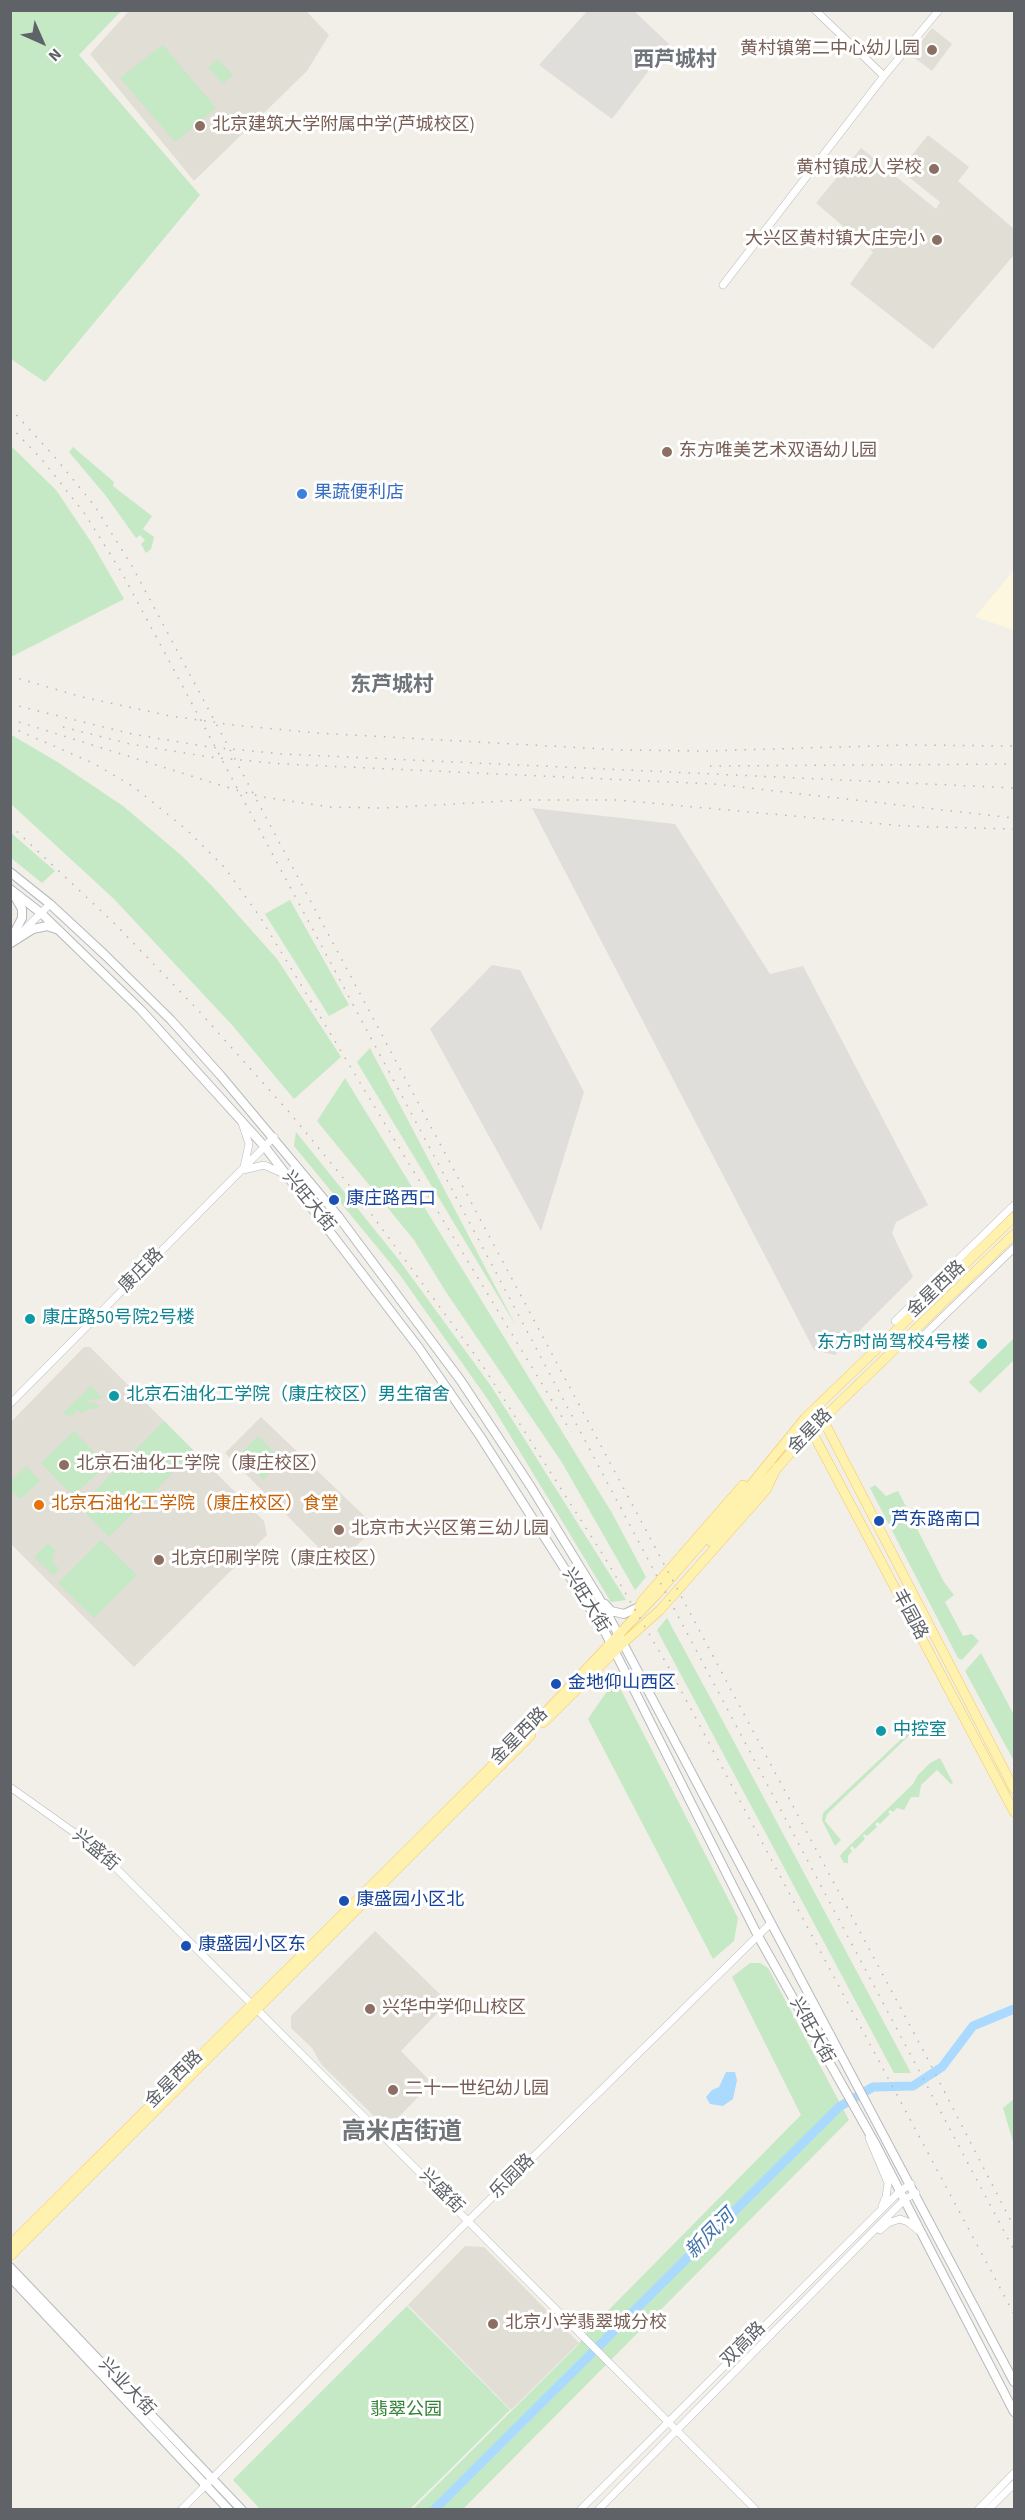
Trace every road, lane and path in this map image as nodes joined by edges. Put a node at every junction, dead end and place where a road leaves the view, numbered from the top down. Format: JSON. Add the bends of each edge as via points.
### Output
{"nodes":[{"id":1,"x":814,"y":10,"type":"edge"},
{"id":2,"x":939,"y":10,"type":"edge"},
{"id":3,"x":884,"y":76,"type":"junction"},
{"id":4,"x":723,"y":285,"type":"dead end"},
{"id":5,"x":10,"y":872,"type":"edge"},
{"id":6,"x":10,"y":890,"type":"edge"},
{"id":7,"x":50,"y":904,"type":"junction"},
{"id":8,"x":40,"y":913,"type":"junction"},
{"id":9,"x":59,"y":930,"type":"junction"},
{"id":10,"x":10,"y":943,"type":"edge"},
{"id":11,"x":241,"y":1119,"type":"junction"},
{"id":12,"x":274,"y":1137,"type":"junction"},
{"id":13,"x":265,"y":1147,"type":"junction"},
{"id":14,"x":243,"y":1170,"type":"junction"},
{"id":15,"x":284,"y":1174,"type":"junction"},
{"id":16,"x":1014,"y":1206,"type":"edge"},
{"id":17,"x":1014,"y":1217,"type":"edge"},
{"id":18,"x":1014,"y":1234,"type":"edge"},
{"id":19,"x":1014,"y":1248,"type":"edge"},
{"id":20,"x":895,"y":1321,"type":"dead end"},
{"id":21,"x":905,"y":1340,"type":"junction"},
{"id":22,"x":10,"y":1404,"type":"edge"},
{"id":23,"x":816,"y":1406,"type":"junction"},
{"id":24,"x":806,"y":1417,"type":"junction"},
{"id":25,"x":822,"y":1419,"type":"junction"},
{"id":26,"x":811,"y":1430,"type":"junction"},
{"id":27,"x":779,"y":1449,"type":"junction"},
{"id":28,"x":843,"y":1460,"type":"junction"},
{"id":29,"x":828,"y":1463,"type":"junction"},
{"id":30,"x":657,"y":1594,"type":"junction"},
{"id":31,"x":599,"y":1598,"type":"junction"},
{"id":32,"x":640,"y":1607,"type":"junction"},
{"id":33,"x":633,"y":1620,"type":"junction"},
{"id":34,"x":617,"y":1644,"type":"junction"},
{"id":35,"x":10,"y":1787,"type":"edge"},
{"id":36,"x":1014,"y":1789,"type":"edge"},
{"id":37,"x":1014,"y":1812,"type":"edge"},
{"id":38,"x":771,"y":1923,"type":"junction"},
{"id":39,"x":758,"y":1936,"type":"junction"},
{"id":40,"x":255,"y":2006,"type":"junction"},
{"id":41,"x":866,"y":2130,"type":"junction"},
{"id":42,"x":903,"y":2169,"type":"junction"},
{"id":43,"x":891,"y":2174,"type":"junction"},
{"id":44,"x":911,"y":2184,"type":"junction"},
{"id":45,"x":900,"y":2191,"type":"junction"},
{"id":46,"x":916,"y":2193,"type":"junction"},
{"id":47,"x":905,"y":2199,"type":"junction"},
{"id":48,"x":879,"y":2212,"type":"junction"},
{"id":49,"x":469,"y":2220,"type":"junction"},
{"id":50,"x":930,"y":2220,"type":"junction"},
{"id":51,"x":921,"y":2231,"type":"junction"},
{"id":52,"x":10,"y":2245,"type":"edge"},
{"id":53,"x":857,"y":2248,"type":"junction"},
{"id":54,"x":10,"y":2256,"type":"edge"},
{"id":55,"x":10,"y":2267,"type":"edge"},
{"id":56,"x":10,"y":2277,"type":"edge"},
{"id":57,"x":1014,"y":2382,"type":"edge"},
{"id":58,"x":1014,"y":2412,"type":"edge"},
{"id":59,"x":668,"y":2421,"type":"junction"},
{"id":60,"x":676,"y":2430,"type":"junction"},
{"id":61,"x":1014,"y":2473,"type":"edge"},
{"id":62,"x":209,"y":2481,"type":"junction"},
{"id":63,"x":1014,"y":2484,"type":"edge"},
{"id":64,"x":181,"y":2510,"type":"edge"},
{"id":65,"x":229,"y":2510,"type":"edge"},
{"id":66,"x":242,"y":2510,"type":"edge"},
{"id":67,"x":580,"y":2510,"type":"edge"},
{"id":68,"x":598,"y":2510,"type":"edge"},
{"id":69,"x":756,"y":2510,"type":"edge"},
{"id":70,"x":978,"y":2510,"type":"edge"},
{"id":71,"x":988,"y":2510,"type":"edge"}],
"edges":[{"from":1,"to":3,"type":"street"},
{"from":2,"to":3,"type":"street"},
{"from":3,"to":4,"type":"street"},
{"from":5,"to":7,"type":"main road","name":"兴旺大街"},
{"from":6,"to":8,"type":"main road","name":"兴旺大街"},
{"from":6,"to":10,"type":"main road","via":[[22,909]]},
{"from":7,"to":8,"type":"street"},
{"from":7,"to":12,"type":"main road","name":"兴旺大街","via":[[171,1020]]},
{"from":8,"to":9,"type":"main road","name":"兴旺大街"},
{"from":8,"to":10,"type":"street"},
{"from":9,"to":10,"type":"main road","via":[[47,926],[33,929]]},
{"from":9,"to":11,"type":"main road","name":"兴旺大街","via":[[141,1010]]},
{"from":11,"to":13,"type":"main road","name":"兴旺大街"},
{"from":11,"to":14,"type":"street","via":[[249,1144]]},
{"from":12,"to":13,"type":"street","name":"康庄路"},
{"from":12,"to":31,"type":"main road","name":"兴旺大街","via":[[461,1381]]},
{"from":13,"to":14,"type":"street","name":"康庄路"},
{"from":13,"to":15,"type":"main road","name":"兴旺大街"},
{"from":14,"to":15,"type":"street","via":[[264,1166]]},
{"from":14,"to":22,"type":"street","name":"康庄路"},
{"from":15,"to":34,"type":"main road","name":"兴旺大街","via":[[419,1348]]},
{"from":16,"to":20,"type":"street"},
{"from":17,"to":23,"type":"main road","name":"金星西路"},
{"from":18,"to":21,"type":"main road","name":"金星路"},
{"from":19,"to":21,"type":"street","via":[[924,1335]]},
{"from":21,"to":25,"type":"main road","name":"金星路"},
{"from":23,"to":24,"type":"main road","name":"金星西路"},
{"from":23,"to":25,"type":"main road","name":"丰园路"},
{"from":24,"to":26,"type":"main road","name":"丰园路"},
{"from":24,"to":27,"type":"main road","name":"金星西路"},
{"from":25,"to":26,"type":"main road","name":"金星路"},
{"from":25,"to":28,"type":"main road","name":"丰园路"},
{"from":26,"to":29,"type":"main road","name":"丰园路"},
{"from":26,"to":34,"type":"main road","name":"金星路","via":[[777,1467],[766,1490],[660,1610]]},
{"from":27,"to":30,"type":"main road","name":"金星西路"},
{"from":27,"to":32,"type":"main road","via":[[743,1485]]},
{"from":28,"to":29,"type":"main road","via":[[836,1457]]},
{"from":28,"to":36,"type":"main road","name":"丰园路"},
{"from":29,"to":37,"type":"main road","name":"丰园路"},
{"from":30,"to":32,"type":"main road"},
{"from":30,"to":33,"type":"main road","name":"金星西路"},
{"from":31,"to":32,"type":"main road","via":[[611,1611],[619,1613]]},
{"from":31,"to":34,"type":"main road","name":"兴旺大街"},
{"from":32,"to":33,"type":"main road"},
{"from":33,"to":34,"type":"main road","name":"金星西路"},
{"from":34,"to":38,"type":"main road","name":"兴旺大街"},
{"from":34,"to":39,"type":"main road","name":"兴旺大街"},
{"from":34,"to":40,"type":"main road","name":"金星西路"},
{"from":35,"to":40,"type":"street","name":"兴盛街","via":[[110,1862]]},
{"from":38,"to":39,"type":"street","name":"乐园路"},
{"from":38,"to":42,"type":"main road","name":"兴旺大街"},
{"from":39,"to":41,"type":"main road","name":"兴旺大街"},
{"from":39,"to":49,"type":"street","name":"乐园路"},
{"from":40,"to":49,"type":"street","name":"兴盛街"},
{"from":40,"to":52,"type":"main road","name":"金星西路"},
{"from":40,"to":54,"type":"main road","name":"金星西路"},
{"from":41,"to":43,"type":"main road","name":"兴旺大街"},
{"from":41,"to":48,"type":"street","via":[[888,2183]]},
{"from":42,"to":43,"type":"main road","via":[[899,2176]]},
{"from":42,"to":44,"type":"main road","name":"兴旺大街"},
{"from":43,"to":45,"type":"main road","name":"兴旺大街"},
{"from":44,"to":45,"type":"street","name":"双高路"},
{"from":44,"to":46,"type":"main road","name":"兴旺大街"},
{"from":45,"to":47,"type":"main road","name":"兴旺大街"},
{"from":45,"to":48,"type":"street","name":"双高路"},
{"from":46,"to":47,"type":"street","name":"双高路"},
{"from":46,"to":50,"type":"main road","name":"兴旺大街"},
{"from":47,"to":51,"type":"main road","name":"兴旺大街"},
{"from":47,"to":53,"type":"street","name":"双高路"},
{"from":48,"to":59,"type":"street","name":"双高路"},
{"from":49,"to":59,"type":"street","name":"兴盛街"},
{"from":49,"to":62,"type":"street","name":"乐园路"},
{"from":50,"to":51,"type":"main road","via":[[923,2219]]},
{"from":50,"to":57,"type":"main road","name":"兴旺大街"},
{"from":51,"to":53,"type":"street","via":[[909,2222],[894,2220]]},
{"from":51,"to":58,"type":"main road","name":"兴旺大街"},
{"from":53,"to":60,"type":"street","name":"双高路"},
{"from":55,"to":62,"type":"main road","name":"兴业大街"},
{"from":56,"to":62,"type":"main road","name":"兴业大街"},
{"from":59,"to":60,"type":"street","name":"兴盛街"},
{"from":59,"to":67,"type":"street","name":"双高路"},
{"from":60,"to":68,"type":"street","name":"双高路"},
{"from":60,"to":69,"type":"street","name":"兴盛街"},
{"from":61,"to":70,"type":"street"},
{"from":62,"to":64,"type":"street","name":"乐园路"},
{"from":62,"to":65,"type":"main road","name":"兴业大街"},
{"from":62,"to":66,"type":"main road","name":"兴业大街"},
{"from":63,"to":71,"type":"street"}]}
